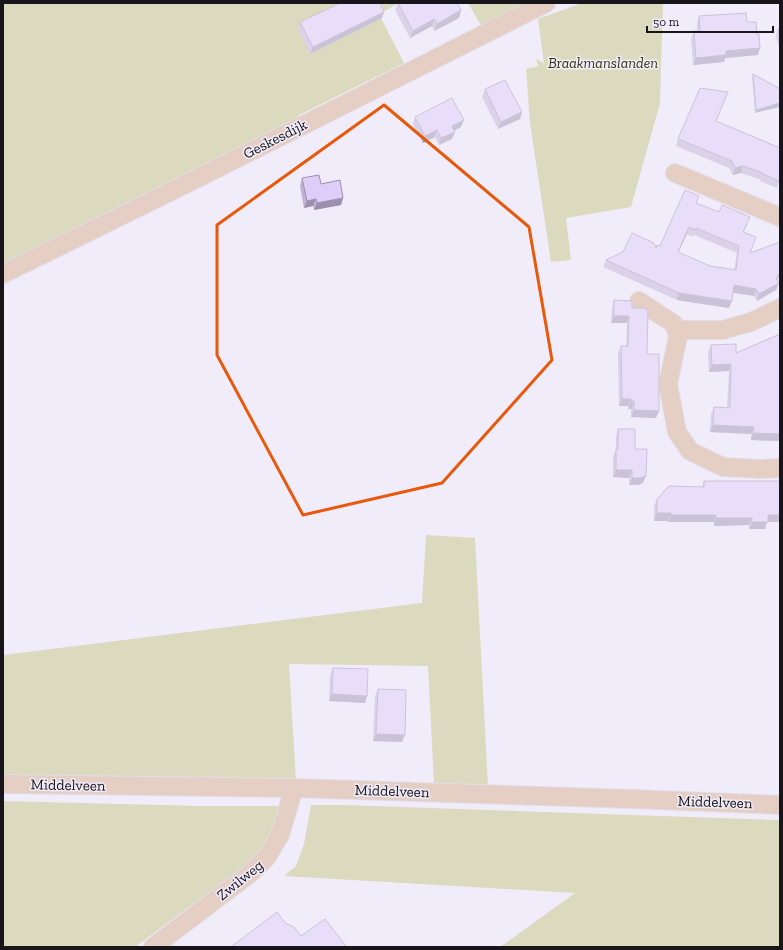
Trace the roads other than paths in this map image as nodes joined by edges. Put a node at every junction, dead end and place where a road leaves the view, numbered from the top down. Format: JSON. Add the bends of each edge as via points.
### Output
{"nodes":[{"id":1,"x":546,"y":3,"type":"edge"},
{"id":2,"x":675,"y":173,"type":"dead end"},
{"id":3,"x":780,"y":217,"type":"edge"},
{"id":4,"x":3,"y":274,"type":"edge"},
{"id":5,"x":639,"y":301,"type":"dead end"},
{"id":6,"x":780,"y":308,"type":"edge"},
{"id":7,"x":678,"y":336,"type":"junction"},
{"id":8,"x":780,"y":468,"type":"edge"},
{"id":9,"x":3,"y":784,"type":"edge"},
{"id":10,"x":294,"y":788,"type":"junction"},
{"id":11,"x":780,"y":805,"type":"edge"},
{"id":12,"x":152,"y":947,"type":"edge"}],
"edges":[{"from":1,"to":4,"type":"street","name":"Geskesdijk"},
{"from":2,"to":3,"type":"street"},
{"from":5,"to":7,"type":"street","via":[[674,324]]},
{"from":6,"to":7,"type":"street","via":[[751,322],[723,330],[685,330]]},
{"from":7,"to":8,"type":"street","via":[[668,384],[677,432],[690,451],[723,466]]},
{"from":9,"to":10,"type":"street","name":"Middelveen"},
{"from":10,"to":11,"type":"street","name":"Middelveen"},
{"from":10,"to":12,"type":"street","name":"Zwilweg","via":[[280,835],[267,857],[252,872]]}]}
